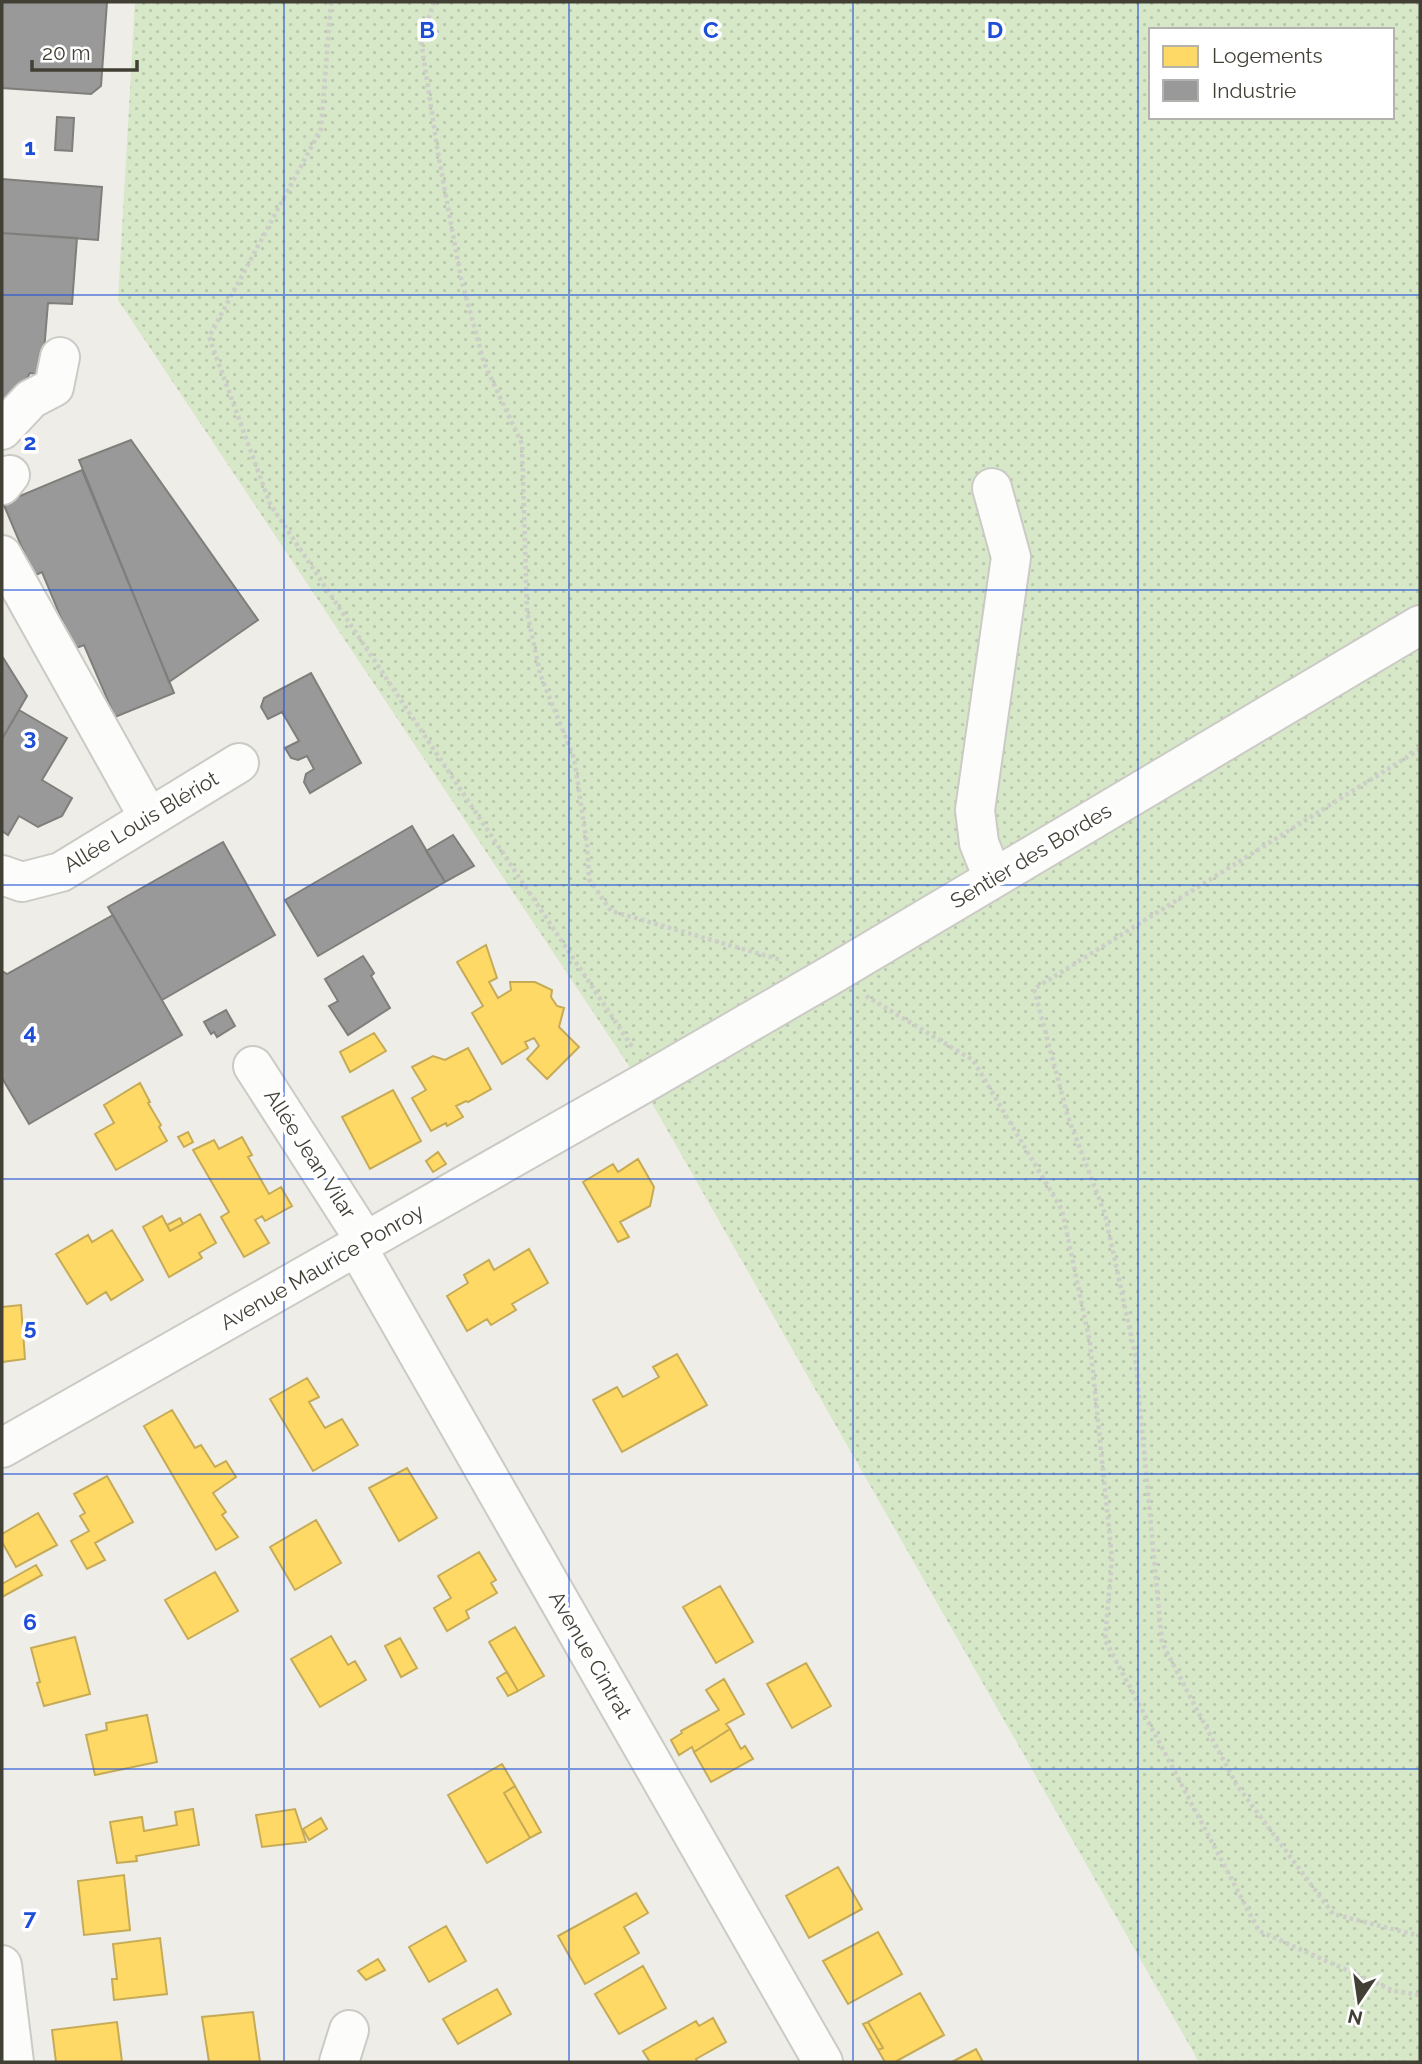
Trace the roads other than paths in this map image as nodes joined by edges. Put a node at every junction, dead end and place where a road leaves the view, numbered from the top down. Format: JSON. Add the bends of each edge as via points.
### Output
{"nodes":[{"id":1,"x":60,"y":357,"type":"dead end"},
{"id":2,"x":2,"y":430,"type":"edge"},
{"id":3,"x":992,"y":488,"type":"dead end"},
{"id":4,"x":2,"y":555,"type":"edge"},
{"id":5,"x":1420,"y":625,"type":"edge"},
{"id":6,"x":239,"y":763,"type":"dead end"},
{"id":7,"x":149,"y":818,"type":"junction"},
{"id":8,"x":2,"y":876,"type":"edge"},
{"id":9,"x":993,"y":878,"type":"junction"},
{"id":10,"x":253,"y":1066,"type":"dead end"},
{"id":11,"x":647,"y":1081,"type":"joint"},
{"id":12,"x":362,"y":1245,"type":"junction"},
{"id":13,"x":2,"y":1448,"type":"edge"},
{"id":14,"x":2,"y":1965,"type":"edge"},
{"id":15,"x":14,"y":2062,"type":"edge"},
{"id":16,"x":823,"y":2062,"type":"edge"}],
"edges":[{"from":1,"to":2,"type":"street","via":[[54,387],[32,399]]},
{"from":3,"to":9,"type":"street","via":[[1010,557],[975,810],[979,843]]},
{"from":4,"to":7,"type":"street"},
{"from":5,"to":9,"type":"street","name":"Sentier des Bordes"},
{"from":6,"to":7,"type":"street","name":"Allée Louis Blériot"},
{"from":7,"to":8,"type":"street","name":"Allée Louis Blériot","via":[[61,872],[22,882]]},
{"from":9,"to":11,"type":"street","name":"Sentier des Bordes"},
{"from":10,"to":12,"type":"street","name":"Allée Jean Vilar"},
{"from":11,"to":12,"type":"street","name":"Avenue Maurice Ponroy"},
{"from":12,"to":13,"type":"street","name":"Avenue Maurice Ponroy"},
{"from":12,"to":16,"type":"street","name":"Avenue Cintrat"},
{"from":14,"to":15,"type":"street"}]}
